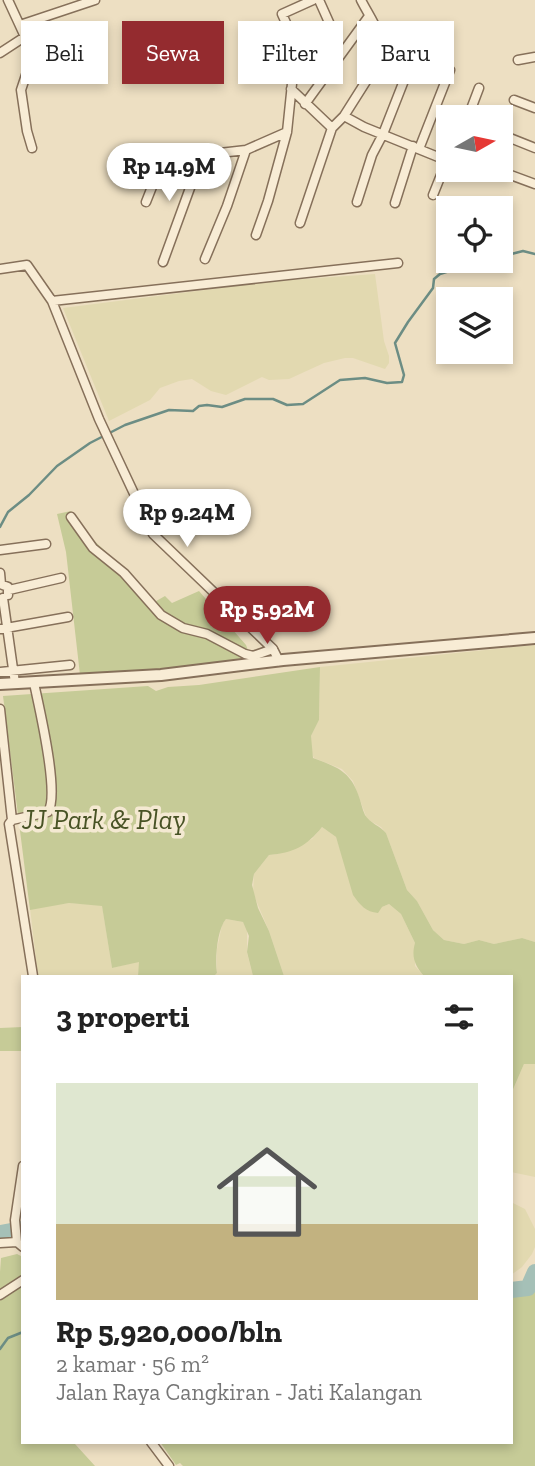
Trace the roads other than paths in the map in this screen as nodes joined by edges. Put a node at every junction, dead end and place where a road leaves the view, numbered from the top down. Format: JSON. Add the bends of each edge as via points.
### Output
{"nodes":[{"id":1,"x":8,"y":0,"type":"edge"},
{"id":2,"x":95,"y":0,"type":"edge"},
{"id":3,"x":313,"y":0,"type":"edge"},
{"id":4,"x":319,"y":0,"type":"edge"},
{"id":5,"x":361,"y":0,"type":"edge"},
{"id":6,"x":72,"y":4,"type":"edge"},
{"id":7,"x":369,"y":16,"type":"junction"},
{"id":8,"x":328,"y":21,"type":"edge"},
{"id":9,"x":20,"y":25,"type":"joint"},
{"id":10,"x":21,"y":39,"type":"edge"},
{"id":11,"x":0,"y":53,"type":"edge"},
{"id":12,"x":535,"y":57,"type":"edge"},
{"id":13,"x":518,"y":60,"type":"dead end"},
{"id":14,"x":23,"y":84,"type":"edge"},
{"id":15,"x":403,"y":84,"type":"edge"},
{"id":16,"x":444,"y":84,"type":"edge"},
{"id":17,"x":479,"y":88,"type":"dead end"},
{"id":18,"x":291,"y":89,"type":"junction"},
{"id":19,"x":514,"y":100,"type":"dead end"},
{"id":20,"x":305,"y":104,"type":"junction"},
{"id":21,"x":473,"y":105,"type":"edge"},
{"id":22,"x":535,"y":108,"type":"edge"},
{"id":23,"x":344,"y":116,"type":"junction"},
{"id":24,"x":332,"y":128,"type":"junction"},
{"id":25,"x":287,"y":132,"type":"junction"},
{"id":26,"x":383,"y":134,"type":"junction"},
{"id":27,"x":513,"y":139,"type":"edge"},
{"id":28,"x":32,"y":148,"type":"dead end"},
{"id":29,"x":416,"y":148,"type":"junction"},
{"id":30,"x":535,"y":148,"type":"edge"},
{"id":31,"x":246,"y":150,"type":"junction"},
{"id":32,"x":202,"y":155,"type":"junction"},
{"id":33,"x":436,"y":156,"type":"edge"},
{"id":34,"x":513,"y":176,"type":"edge"},
{"id":35,"x":438,"y":182,"type":"edge"},
{"id":36,"x":535,"y":184,"type":"edge"},
{"id":37,"x":433,"y":195,"type":"dead end"},
{"id":38,"x":146,"y":202,"type":"dead end"},
{"id":39,"x":357,"y":202,"type":"dead end"},
{"id":40,"x":395,"y":204,"type":"dead end"},
{"id":41,"x":300,"y":223,"type":"dead end"},
{"id":42,"x":256,"y":235,"type":"dead end"},
{"id":43,"x":205,"y":259,"type":"dead end"},
{"id":44,"x":163,"y":262,"type":"dead end"},
{"id":45,"x":398,"y":263,"type":"dead end"},
{"id":46,"x":0,"y":269,"type":"edge"},
{"id":47,"x":52,"y":301,"type":"junction"},
{"id":48,"x":72,"y":517,"type":"dead end"},
{"id":49,"x":46,"y":544,"type":"dead end"},
{"id":50,"x":0,"y":550,"type":"edge"},
{"id":51,"x":0,"y":573,"type":"edge"},
{"id":52,"x":61,"y":578,"type":"dead end"},
{"id":53,"x":0,"y":584,"type":"edge"},
{"id":54,"x":9,"y":590,"type":"junction"},
{"id":55,"x":1,"y":598,"type":"edge"},
{"id":56,"x":68,"y":617,"type":"dead end"},
{"id":57,"x":4,"y":628,"type":"edge"},
{"id":58,"x":535,"y":638,"type":"edge"},
{"id":59,"x":273,"y":649,"type":"junction"},
{"id":60,"x":279,"y":661,"type":"junction"},
{"id":61,"x":70,"y":666,"type":"dead end"},
{"id":62,"x":0,"y":672,"type":"edge"},
{"id":63,"x":14,"y":677,"type":"junction"},
{"id":64,"x":34,"y":683,"type":"junction"},
{"id":65,"x":0,"y":684,"type":"edge"},
{"id":66,"x":0,"y":709,"type":"edge"},
{"id":67,"x":12,"y":820,"type":"junction"},
{"id":68,"x":33,"y":975,"type":"edge"},
{"id":69,"x":21,"y":1180,"type":"edge"},
{"id":70,"x":18,"y":1242,"type":"edge"},
{"id":71,"x":0,"y":1243,"type":"edge"},
{"id":72,"x":21,"y":1281,"type":"edge"},
{"id":73,"x":0,"y":1295,"type":"edge"},
{"id":74,"x":152,"y":1444,"type":"edge"},
{"id":75,"x":169,"y":1466,"type":"edge"}],
"edges":[{"from":1,"to":9,"type":"street"},
{"from":2,"to":6,"type":"street"},
{"from":3,"to":18,"type":"street","via":[[282,14],[296,45]]},
{"from":4,"to":8,"type":"street"},
{"from":5,"to":7,"type":"street"},
{"from":6,"to":9,"type":"street"},
{"from":7,"to":20,"type":"street"},
{"from":7,"to":23,"type":"street","via":[[382,56]]},
{"from":10,"to":11,"type":"street"},
{"from":12,"to":13,"type":"street"},
{"from":14,"to":28,"type":"street"},
{"from":15,"to":26,"type":"street"},
{"from":16,"to":29,"type":"street"},
{"from":17,"to":21,"type":"street"},
{"from":18,"to":20,"type":"street"},
{"from":18,"to":25,"type":"street"},
{"from":19,"to":22,"type":"street"},
{"from":20,"to":24,"type":"street"},
{"from":23,"to":24,"type":"street"},
{"from":23,"to":26,"type":"street"},
{"from":24,"to":41,"type":"street"},
{"from":25,"to":31,"type":"street"},
{"from":25,"to":42,"type":"street"},
{"from":26,"to":29,"type":"street"},
{"from":26,"to":39,"type":"street"},
{"from":27,"to":30,"type":"street"},
{"from":29,"to":33,"type":"street"},
{"from":29,"to":40,"type":"street"},
{"from":31,"to":32,"type":"street"},
{"from":31,"to":43,"type":"street"},
{"from":32,"to":38,"type":"street","via":[[161,164]]},
{"from":32,"to":44,"type":"street"},
{"from":34,"to":36,"type":"street"},
{"from":35,"to":37,"type":"street"},
{"from":45,"to":47,"type":"street"},
{"from":46,"to":47,"type":"street","via":[[27,265]]},
{"from":47,"to":59,"type":"street","via":[[99,419],[153,534]]},
{"from":48,"to":59,"type":"street","via":[[93,548],[124,573],[161,615],[245,654]]},
{"from":49,"to":50,"type":"street"},
{"from":51,"to":53,"type":"street"},
{"from":52,"to":54,"type":"street"},
{"from":53,"to":54,"type":"street"},
{"from":54,"to":55,"type":"street"},
{"from":55,"to":57,"type":"street"},
{"from":56,"to":57,"type":"street"},
{"from":57,"to":63,"type":"street"},
{"from":58,"to":60,"type":"street"},
{"from":59,"to":60,"type":"street"},
{"from":60,"to":64,"type":"street"},
{"from":61,"to":63,"type":"street"},
{"from":62,"to":63,"type":"street"},
{"from":63,"to":64,"type":"street"},
{"from":63,"to":65,"type":"street"},
{"from":64,"to":67,"type":"street","via":[[53,802],[48,812]]},
{"from":66,"to":67,"type":"street"},
{"from":67,"to":68,"type":"street","via":[[9,824]]},
{"from":69,"to":70,"type":"street","via":[[15,1220]]},
{"from":70,"to":71,"type":"street"},
{"from":72,"to":73,"type":"street"},
{"from":74,"to":75,"type":"street"}]}
